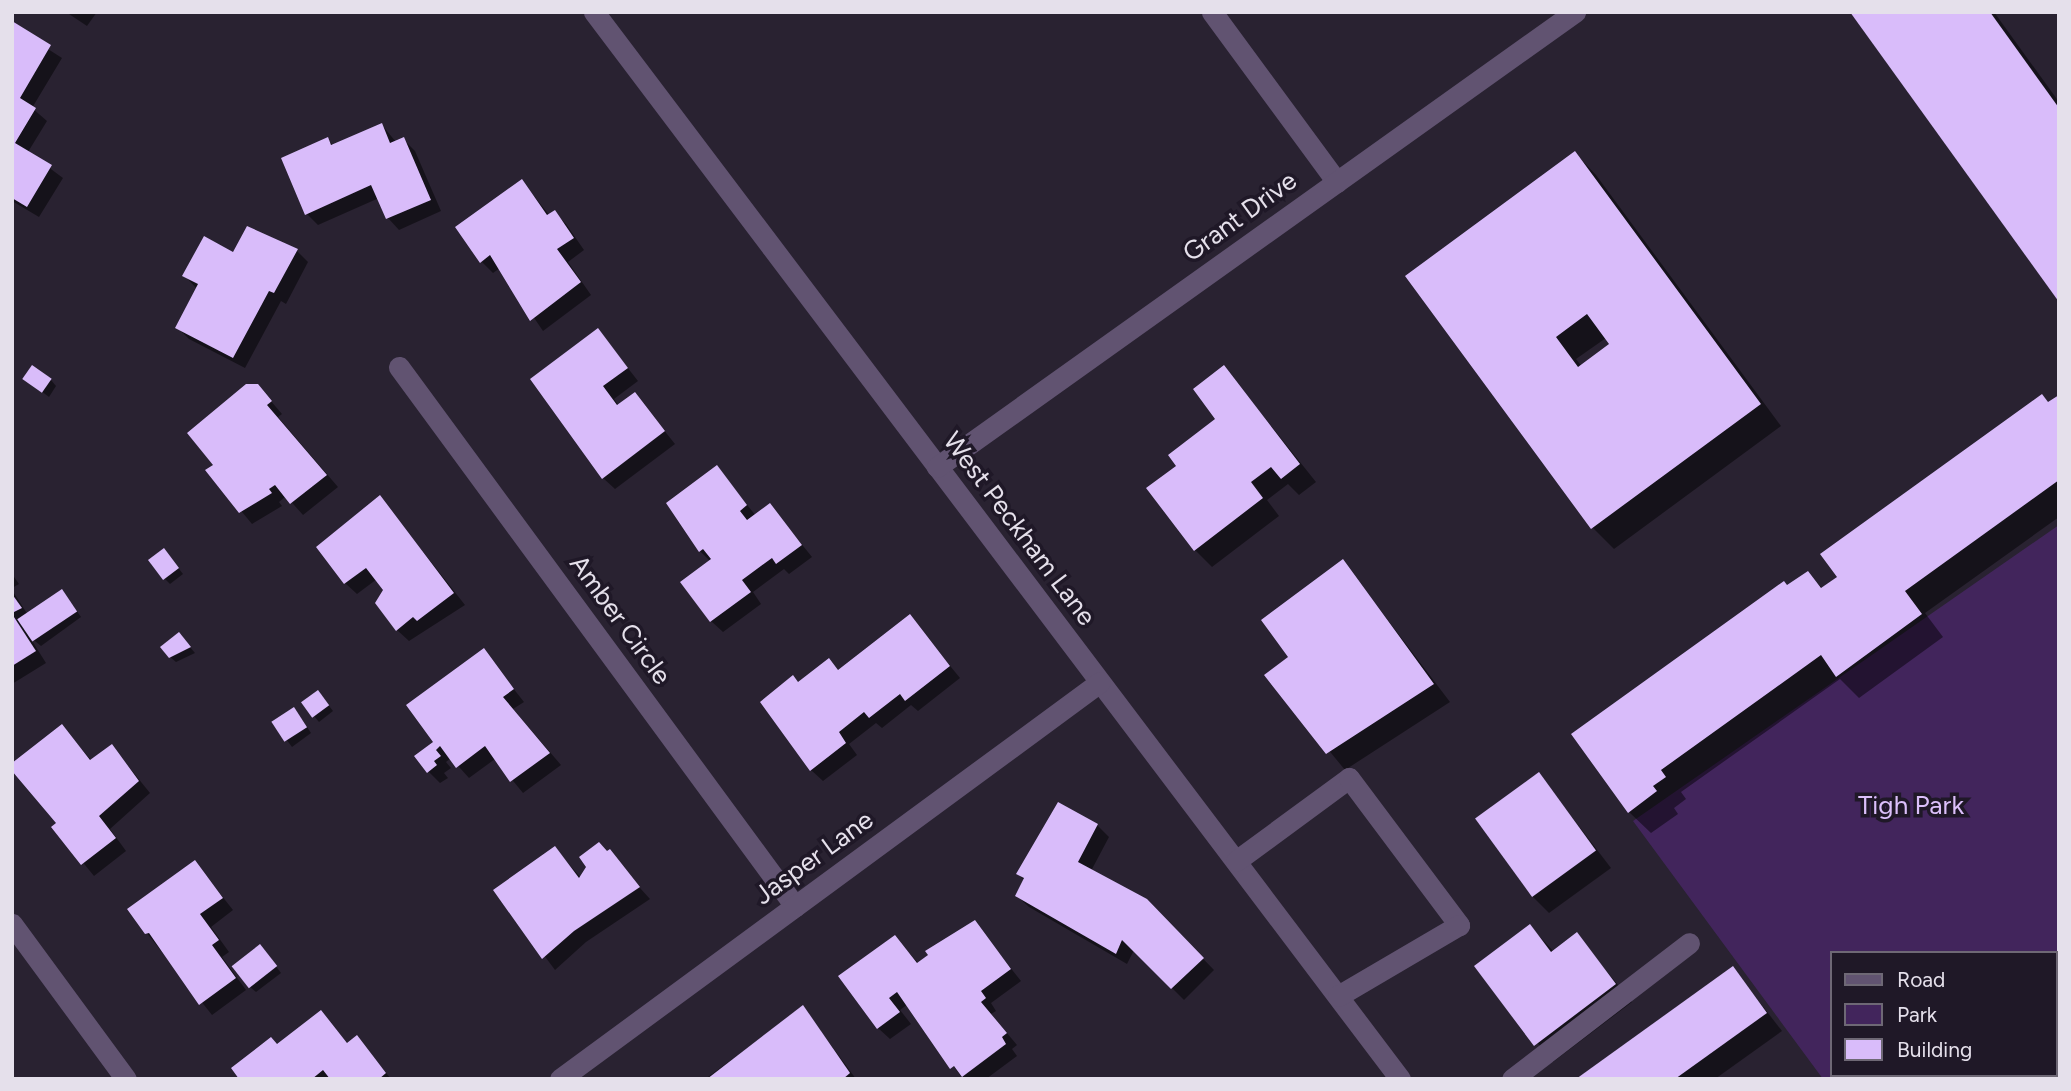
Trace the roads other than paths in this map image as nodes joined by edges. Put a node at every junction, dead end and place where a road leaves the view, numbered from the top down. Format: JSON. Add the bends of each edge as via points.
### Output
{"nodes":[{"id":1,"x":594,"y":12,"type":"edge"},
{"id":2,"x":1212,"y":12,"type":"edge"},
{"id":3,"x":1575,"y":12,"type":"edge"},
{"id":4,"x":1337,"y":182,"type":"junction"},
{"id":5,"x":399,"y":367,"type":"dead end"},
{"id":6,"x":937,"y":467,"type":"junction"},
{"id":7,"x":1100,"y":682,"type":"junction"},
{"id":8,"x":1236,"y":861,"type":"junction"},
{"id":9,"x":795,"y":906,"type":"junction"},
{"id":10,"x":12,"y":924,"type":"edge"},
{"id":11,"x":1689,"y":943,"type":"dead end"},
{"id":12,"x":1338,"y":996,"type":"junction"},
{"id":13,"x":126,"y":1079,"type":"edge"},
{"id":14,"x":561,"y":1079,"type":"edge"},
{"id":15,"x":1400,"y":1079,"type":"edge"},
{"id":16,"x":1512,"y":1079,"type":"edge"}],
"edges":[{"from":1,"to":6,"type":"street","name":"West Peckham Lane"},
{"from":2,"to":4,"type":"street"},
{"from":3,"to":4,"type":"street","name":"Grant Drive"},
{"from":4,"to":6,"type":"street","name":"Grant Drive"},
{"from":5,"to":9,"type":"street","name":"Amber Circle"},
{"from":6,"to":7,"type":"street","name":"West Peckham Lane"},
{"from":7,"to":8,"type":"street","name":"West Peckham Lane"},
{"from":7,"to":9,"type":"street","name":"Jasper Lane"},
{"from":8,"to":12,"type":"street","name":"West Peckham Lane"},
{"from":8,"to":12,"type":"street","via":[[1349,778],[1460,925]]},
{"from":9,"to":14,"type":"street","name":"Jasper Lane"},
{"from":10,"to":13,"type":"street"},
{"from":11,"to":16,"type":"street"},
{"from":12,"to":15,"type":"street","name":"West Peckham Lane"}]}
